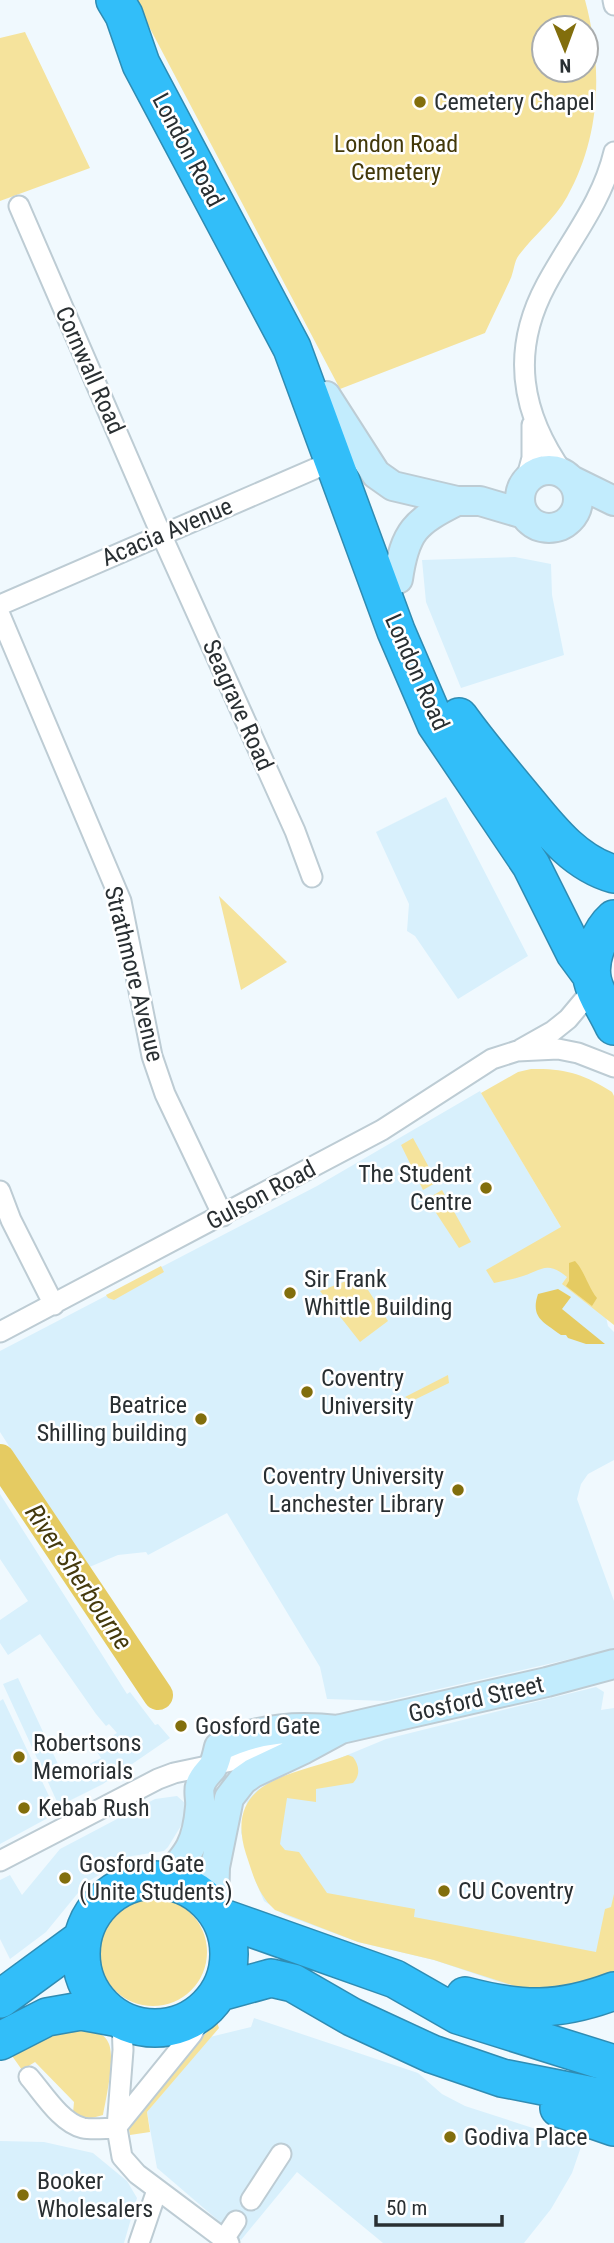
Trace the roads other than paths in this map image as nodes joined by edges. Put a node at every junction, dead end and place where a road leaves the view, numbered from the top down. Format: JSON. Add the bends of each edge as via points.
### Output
{"nodes":[{"id":1,"x":94,"y":0,"type":"edge"},
{"id":2,"x":115,"y":0,"type":"edge"},
{"id":3,"x":141,"y":64,"type":"junction"},
{"id":4,"x":614,"y":152,"type":"edge"},
{"id":5,"x":19,"y":206,"type":"dead end"},
{"id":6,"x":292,"y":348,"type":"junction"},
{"id":7,"x":326,"y":396,"type":"junction"},
{"id":8,"x":532,"y":417,"type":"junction"},
{"id":9,"x":335,"y":460,"type":"junction"},
{"id":10,"x":567,"y":477,"type":"junction"},
{"id":11,"x":524,"y":494,"type":"junction"},
{"id":12,"x":468,"y":501,"type":"junction"},
{"id":13,"x":614,"y":501,"type":"edge"},
{"id":14,"x":614,"y":508,"type":"edge"},
{"id":15,"x":570,"y":519,"type":"junction"},
{"id":16,"x":162,"y":534,"type":"junction"},
{"id":17,"x":398,"y":579,"type":"junction"},
{"id":18,"x":0,"y":606,"type":"edge"},
{"id":19,"x":0,"y":615,"type":"edge"},
{"id":20,"x":614,"y":874,"type":"edge"},
{"id":21,"x":312,"y":877,"type":"dead end"},
{"id":22,"x":614,"y":919,"type":"edge"},
{"id":23,"x":592,"y":980,"type":"junction"},
{"id":24,"x":614,"y":1026,"type":"edge"},
{"id":25,"x":517,"y":1051,"type":"junction"},
{"id":26,"x":614,"y":1067,"type":"edge"},
{"id":27,"x":0,"y":1191,"type":"edge"},
{"id":28,"x":223,"y":1216,"type":"junction"},
{"id":29,"x":54,"y":1305,"type":"junction"},
{"id":30,"x":0,"y":1332,"type":"edge"},
{"id":31,"x":614,"y":1664,"type":"edge"},
{"id":32,"x":337,"y":1730,"type":"junction"},
{"id":33,"x":293,"y":1754,"type":"junction"},
{"id":34,"x":213,"y":1767,"type":"junction"},
{"id":35,"x":232,"y":1794,"type":"junction"},
{"id":36,"x":0,"y":1861,"type":"edge"},
{"id":37,"x":165,"y":1879,"type":"junction"},
{"id":38,"x":218,"y":1912,"type":"junction"},
{"id":39,"x":82,"y":1939,"type":"junction"},
{"id":40,"x":395,"y":1979,"type":"junction"},
{"id":41,"x":614,"y":1992,"type":"edge"},
{"id":42,"x":0,"y":1999,"type":"edge"},
{"id":43,"x":213,"y":1999,"type":"junction"},
{"id":44,"x":118,"y":2018,"type":"junction"},
{"id":45,"x":0,"y":2041,"type":"edge"},
{"id":46,"x":614,"y":2064,"type":"edge"},
{"id":47,"x":29,"y":2077,"type":"dead end"},
{"id":48,"x":502,"y":2078,"type":"junction"},
{"id":49,"x":614,"y":2100,"type":"edge"},
{"id":50,"x":118,"y":2126,"type":"junction"},
{"id":51,"x":614,"y":2127,"type":"edge"},
{"id":52,"x":281,"y":2154,"type":"dead end"},
{"id":53,"x":157,"y":2190,"type":"junction"},
{"id":54,"x":251,"y":2200,"type":"dead end"},
{"id":55,"x":236,"y":2221,"type":"dead end"},
{"id":56,"x":227,"y":2241,"type":"edge"},
{"id":57,"x":139,"y":2243,"type":"edge"}],
"edges":[{"from":1,"to":3,"type":"highway","name":"London Road"},
{"from":2,"to":3,"type":"highway","name":"London Road"},
{"from":3,"to":6,"type":"highway","name":"London Road"},
{"from":4,"to":8,"type":"street","via":[[594,205],[530,321],[524,371]]},
{"from":5,"to":16,"type":"street","name":"Cornwall Road"},
{"from":6,"to":7,"type":"highway","name":"London Road"},
{"from":6,"to":9,"type":"highway","name":"London Road"},
{"from":7,"to":12,"type":"street","via":[[376,474],[393,486]]},
{"from":7,"to":17,"type":"highway","name":"London Road","via":[[360,471]]},
{"from":8,"to":10,"type":"street","via":[[547,451]]},
{"from":8,"to":11,"type":"street","via":[[532,458]]},
{"from":9,"to":16,"type":"street","name":"Acacia Avenue"},
{"from":9,"to":23,"type":"highway","name":"London Road","via":[[396,631],[436,724],[531,865]]},
{"from":10,"to":11,"type":"street","via":[[550,470],[536,473]]},
{"from":10,"to":13,"type":"street"},
{"from":10,"to":15,"type":"street","via":[[578,501]]},
{"from":11,"to":12,"type":"street"},
{"from":11,"to":15,"type":"street","via":[[531,522],[550,528]]},
{"from":12,"to":17,"type":"street","via":[[427,516],[414,527],[401,557]]},
{"from":14,"to":15,"type":"street","via":[[590,509]]},
{"from":16,"to":18,"type":"street","name":"Acacia Avenue"},
{"from":16,"to":21,"type":"street","name":"Seagrave Road"},
{"from":17,"to":20,"type":"highway","name":"London Road","via":[[415,630],[448,701],[479,744],[554,835],[582,860]]},
{"from":19,"to":28,"type":"street","name":"Strathmore Avenue","via":[[121,901],[152,1056],[165,1094]]},
{"from":22,"to":23,"type":"highway","via":[[598,943]]},
{"from":23,"to":24,"type":"highway","name":"London Road"},
{"from":23,"to":25,"type":"street","name":"Gulson Road","via":[[568,1018]]},
{"from":25,"to":26,"type":"street","name":"Gulson Road","via":[[558,1049]]},
{"from":25,"to":28,"type":"street","name":"Gulson Road","via":[[492,1059],[382,1130]]},
{"from":27,"to":29,"type":"street"},
{"from":28,"to":29,"type":"street","name":"Gulson Road"},
{"from":29,"to":30,"type":"street","name":"Gulson Road"},
{"from":31,"to":32,"type":"street","name":"Gosford Street"},
{"from":32,"to":33,"type":"street","name":"Gosford Street"},
{"from":32,"to":34,"type":"street","name":"Gosford Street","via":[[296,1727],[245,1736],[219,1747]]},
{"from":33,"to":34,"type":"street","name":"Gosford Street","via":[[280,1750]]},
{"from":33,"to":35,"type":"street","name":"Gosford Street","via":[[253,1773]]},
{"from":34,"to":35,"type":"street","via":[[225,1775]]},
{"from":34,"to":36,"type":"street","via":[[158,1779]]},
{"from":34,"to":37,"type":"street","name":"Gosford Street","via":[[199,1788],[201,1807],[187,1857]]},
{"from":35,"to":38,"type":"street","via":[[215,1867]]},
{"from":37,"to":38,"type":"highway","via":[[182,1885]]},
{"from":37,"to":39,"type":"highway","via":[[118,1891],[102,1904]]},
{"from":38,"to":40,"type":"highway"},
{"from":38,"to":43,"type":"highway","via":[[229,1956],[227,1974]]},
{"from":39,"to":42,"type":"highway"},
{"from":39,"to":44,"type":"highway","via":[[79,1958],[85,1983],[96,2001]]},
{"from":40,"to":41,"type":"highway","via":[[500,2005],[545,2008]]},
{"from":40,"to":46,"type":"highway","via":[[458,2015]]},
{"from":43,"to":44,"type":"highway","via":[[179,2023],[158,2027]]},
{"from":43,"to":48,"type":"highway","via":[[271,1978],[293,1983],[432,2054]]},
{"from":43,"to":50,"type":"street","via":[[192,2034]]},
{"from":44,"to":45,"type":"highway","via":[[80,2011],[47,2017]]},
{"from":44,"to":50,"type":"street"},
{"from":47,"to":50,"type":"street","via":[[74,2124],[82,2128]]},
{"from":48,"to":49,"type":"highway"},
{"from":48,"to":51,"type":"highway","via":[[544,2103]]},
{"from":50,"to":53,"type":"street","via":[[126,2164]]},
{"from":52,"to":54,"type":"street"},
{"from":53,"to":56,"type":"street"},
{"from":53,"to":57,"type":"street"},
{"from":55,"to":56,"type":"street"}]}
